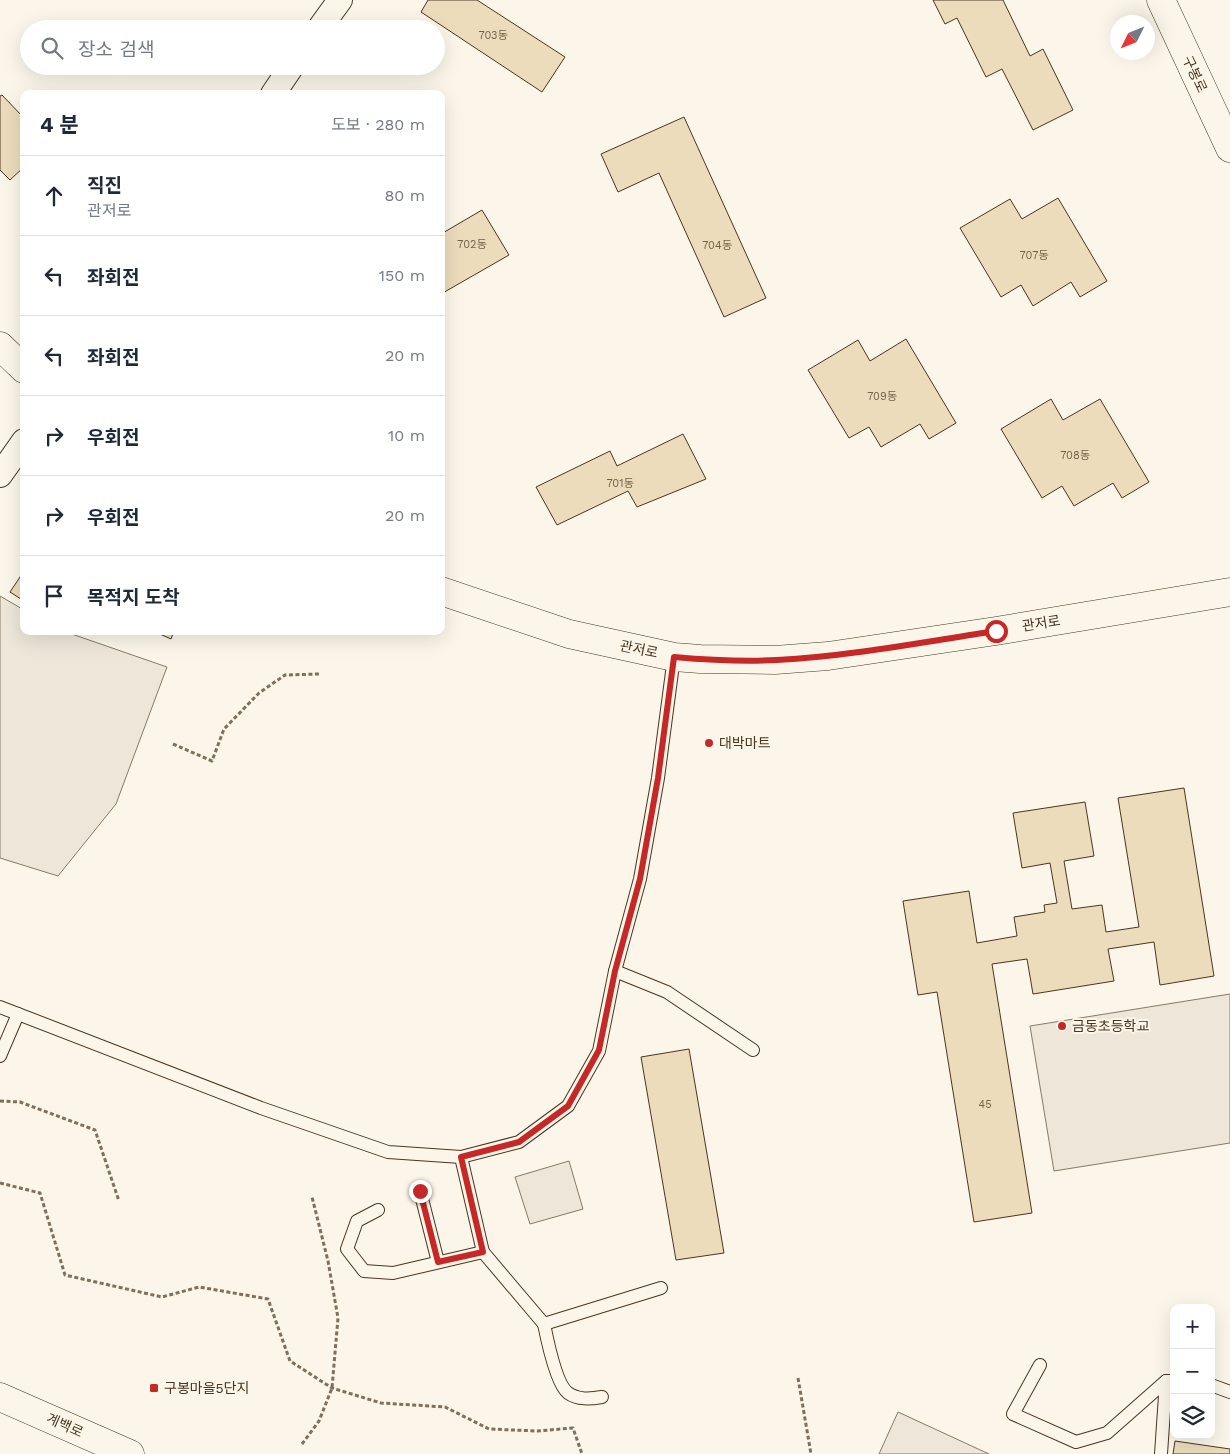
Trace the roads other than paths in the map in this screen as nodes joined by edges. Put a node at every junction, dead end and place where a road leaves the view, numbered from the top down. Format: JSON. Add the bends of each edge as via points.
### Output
{"nodes":[{"id":1,"x":340,"y":0,"type":"edge"},
{"id":2,"x":1161,"y":0,"type":"edge"},
{"id":3,"x":326,"y":20,"type":"edge"},
{"id":4,"x":286,"y":75,"type":"edge"},
{"id":5,"x":275,"y":90,"type":"edge"},
{"id":6,"x":1230,"y":148,"type":"edge"},
{"id":7,"x":0,"y":346,"type":"edge"},
{"id":8,"x":20,"y":365,"type":"edge"},
{"id":9,"x":20,"y":447,"type":"edge"},
{"id":10,"x":0,"y":476,"type":"edge"},
{"id":11,"x":445,"y":592,"type":"edge"},
{"id":12,"x":1230,"y":592,"type":"edge"},
{"id":13,"x":674,"y":657,"type":"junction"},
{"id":14,"x":615,"y":971,"type":"junction"},
{"id":15,"x":0,"y":1007,"type":"edge"},
{"id":16,"x":18,"y":1014,"type":"junction"},
{"id":17,"x":753,"y":1050,"type":"dead end"},
{"id":18,"x":0,"y":1056,"type":"edge"},
{"id":19,"x":461,"y":1157,"type":"junction"},
{"id":20,"x":420,"y":1191,"type":"dead end"},
{"id":21,"x":378,"y":1210,"type":"dead end"},
{"id":22,"x":483,"y":1252,"type":"junction"},
{"id":23,"x":438,"y":1262,"type":"junction"},
{"id":24,"x":661,"y":1288,"type":"dead end"},
{"id":25,"x":544,"y":1324,"type":"junction"},
{"id":26,"x":1040,"y":1365,"type":"dead end"},
{"id":27,"x":1170,"y":1381,"type":"edge"},
{"id":28,"x":1215,"y":1386,"type":"edge"},
{"id":29,"x":1230,"y":1392,"type":"edge"},
{"id":30,"x":0,"y":1397,"type":"edge"},
{"id":31,"x":602,"y":1397,"type":"dead end"},
{"id":32,"x":130,"y":1454,"type":"edge"},
{"id":33,"x":1161,"y":1454,"type":"edge"}],
"edges":[{"from":1,"to":3,"type":"street"},
{"from":2,"to":6,"type":"street","name":"구봉로"},
{"from":4,"to":5,"type":"street"},
{"from":7,"to":8,"type":"street"},
{"from":9,"to":10,"type":"street"},
{"from":11,"to":13,"type":"street","name":"관저로","via":[[569,634]]},
{"from":12,"to":13,"type":"street","name":"관저로","via":[[828,656],[775,660]]},
{"from":13,"to":14,"type":"lane","via":[[658,778],[640,879]]},
{"from":14,"to":17,"type":"lane","via":[[667,992]]},
{"from":14,"to":19,"type":"lane","via":[[599,1050],[568,1106],[519,1142]]},
{"from":15,"to":16,"type":"lane"},
{"from":16,"to":18,"type":"lane"},
{"from":16,"to":19,"type":"lane","via":[[261,1108],[388,1152]]},
{"from":19,"to":22,"type":"lane"},
{"from":20,"to":23,"type":"lane"},
{"from":21,"to":23,"type":"lane","via":[[357,1221],[347,1249],[364,1271],[393,1273]]},
{"from":22,"to":23,"type":"lane"},
{"from":22,"to":25,"type":"lane"},
{"from":24,"to":25,"type":"lane"},
{"from":25,"to":31,"type":"lane","via":[[556,1374],[567,1392],[586,1399]]},
{"from":26,"to":27,"type":"lane","via":[[1013,1414],[1076,1442],[1107,1433]]},
{"from":27,"to":33,"type":"lane"},
{"from":28,"to":29,"type":"lane"},
{"from":30,"to":32,"type":"street","name":"계백로"}]}
